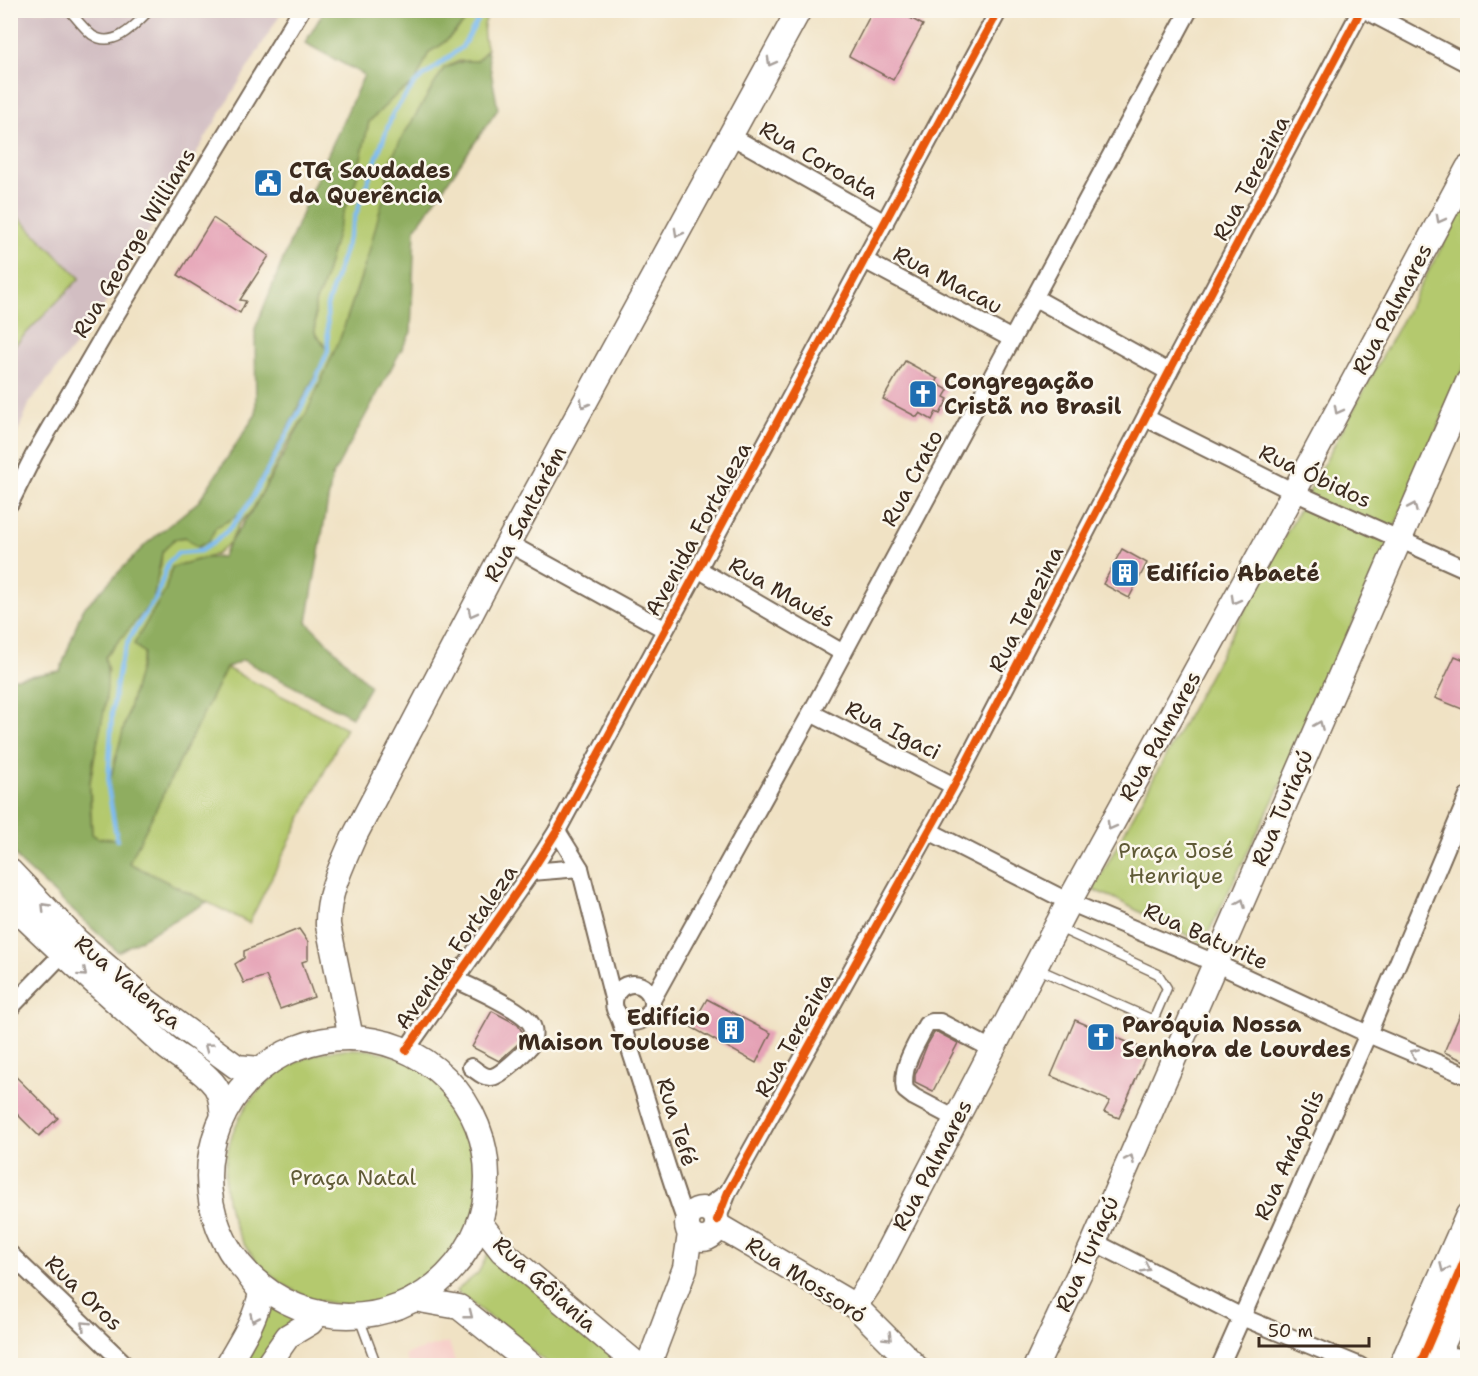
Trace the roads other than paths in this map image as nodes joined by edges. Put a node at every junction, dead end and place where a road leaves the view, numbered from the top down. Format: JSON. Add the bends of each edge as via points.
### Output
{"nodes":[{"id":1,"x":69,"y":10,"type":"edge"},
{"id":2,"x":150,"y":10,"type":"edge"},
{"id":3,"x":301,"y":10,"type":"edge"},
{"id":4,"x":799,"y":10,"type":"edge"},
{"id":5,"x":999,"y":10,"type":"edge"},
{"id":6,"x":1189,"y":10,"type":"edge"},
{"id":7,"x":1363,"y":10,"type":"edge"},
{"id":8,"x":1467,"y":64,"type":"edge"},
{"id":9,"x":731,"y":136,"type":"junction"},
{"id":10,"x":1467,"y":168,"type":"edge"},
{"id":11,"x":885,"y":223,"type":"junction"},
{"id":12,"x":864,"y":260,"type":"junction"},
{"id":13,"x":1035,"y":298,"type":"junction"},
{"id":14,"x":1012,"y":339,"type":"junction"},
{"id":15,"x":1169,"y":372,"type":"junction"},
{"id":16,"x":1467,"y":382,"type":"edge"},
{"id":17,"x":1146,"y":418,"type":"junction"},
{"id":18,"x":1294,"y":492,"type":"junction"},
{"id":19,"x":10,"y":503,"type":"edge"},
{"id":20,"x":1399,"y":540,"type":"junction"},
{"id":21,"x":508,"y":543,"type":"junction"},
{"id":22,"x":698,"y":569,"type":"junction"},
{"id":23,"x":1467,"y":570,"type":"edge"},
{"id":24,"x":664,"y":629,"type":"junction"},
{"id":25,"x":843,"y":653,"type":"junction"},
{"id":26,"x":811,"y":713,"type":"junction"},
{"id":27,"x":954,"y":786,"type":"junction"},
{"id":28,"x":1467,"y":795,"type":"edge"},
{"id":29,"x":557,"y":831,"type":"junction"},
{"id":30,"x":929,"y":831,"type":"junction"},
{"id":31,"x":580,"y":868,"type":"junction"},
{"id":32,"x":10,"y":871,"type":"edge"},
{"id":33,"x":531,"y":872,"type":"junction"},
{"id":34,"x":1069,"y":902,"type":"junction"},
{"id":35,"x":10,"y":903,"type":"edge"},
{"id":36,"x":1056,"y":926,"type":"junction"},
{"id":37,"x":70,"y":947,"type":"junction"},
{"id":38,"x":606,"y":963,"type":"junction"},
{"id":39,"x":1215,"y":963,"type":"junction"},
{"id":40,"x":670,"y":966,"type":"junction"},
{"id":41,"x":1035,"y":968,"type":"junction"},
{"id":42,"x":456,"y":980,"type":"junction"},
{"id":43,"x":632,"y":984,"type":"junction"},
{"id":44,"x":652,"y":1000,"type":"junction"},
{"id":45,"x":615,"y":1007,"type":"junction"},
{"id":46,"x":10,"y":1008,"type":"edge"},
{"id":47,"x":642,"y":1019,"type":"junction"},
{"id":48,"x":1368,"y":1034,"type":"junction"},
{"id":49,"x":351,"y":1038,"type":"junction"},
{"id":50,"x":992,"y":1049,"type":"junction"},
{"id":51,"x":406,"y":1050,"type":"junction"},
{"id":52,"x":636,"y":1064,"type":"junction"},
{"id":53,"x":471,"y":1067,"type":"dead end"},
{"id":54,"x":260,"y":1069,"type":"junction"},
{"id":55,"x":1467,"y":1076,"type":"edge"},
{"id":56,"x":223,"y":1116,"type":"junction"},
{"id":57,"x":956,"y":1119,"type":"junction"},
{"id":58,"x":1467,"y":1215,"type":"edge"},
{"id":59,"x":480,"y":1222,"type":"junction"},
{"id":60,"x":703,"y":1223,"type":"junction"},
{"id":61,"x":1094,"y":1242,"type":"junction"},
{"id":62,"x":10,"y":1254,"type":"edge"},
{"id":63,"x":244,"y":1269,"type":"junction"},
{"id":64,"x":1467,"y":1286,"type":"edge"},
{"id":65,"x":414,"y":1299,"type":"junction"},
{"id":66,"x":855,"y":1306,"type":"junction"},
{"id":67,"x":319,"y":1312,"type":"junction"},
{"id":68,"x":358,"y":1315,"type":"junction"},
{"id":69,"x":1242,"y":1317,"type":"junction"},
{"id":70,"x":1419,"y":1323,"type":"junction"},
{"id":71,"x":1467,"y":1324,"type":"edge"},
{"id":72,"x":1448,"y":1359,"type":"edge"},
{"id":73,"x":127,"y":1365,"type":"edge"},
{"id":74,"x":227,"y":1365,"type":"edge"},
{"id":75,"x":267,"y":1365,"type":"edge"},
{"id":76,"x":377,"y":1365,"type":"edge"},
{"id":77,"x":533,"y":1365,"type":"edge"},
{"id":78,"x":639,"y":1365,"type":"edge"},
{"id":79,"x":648,"y":1365,"type":"edge"},
{"id":80,"x":915,"y":1365,"type":"edge"},
{"id":81,"x":1036,"y":1365,"type":"edge"},
{"id":82,"x":1220,"y":1365,"type":"edge"},
{"id":83,"x":1360,"y":1365,"type":"edge"},
{"id":84,"x":1401,"y":1365,"type":"edge"}],
"edges":[{"from":1,"to":2,"type":"lane","via":[[94,36],[110,39],[126,33]]},
{"from":3,"to":19,"type":"street","name":"Rua George Willians","via":[[110,326]]},
{"from":4,"to":9,"type":"street","name":"Rua Santarém","one_way":true},
{"from":5,"to":11,"type":"street","name":"Avenida Fortaleza"},
{"from":6,"to":13,"type":"street","name":"Rua Crato"},
{"from":7,"to":8,"type":"street"},
{"from":7,"to":15,"type":"street","name":"Rua Terezina"},
{"from":9,"to":11,"type":"street","name":"Rua Coroata"},
{"from":9,"to":21,"type":"street","name":"Rua Santarém","one_way":true},
{"from":10,"to":18,"type":"street","name":"Rua Palmares","one_way":true},
{"from":11,"to":12,"type":"street","name":"Avenida Fortaleza"},
{"from":12,"to":14,"type":"street","name":"Rua Macau"},
{"from":12,"to":22,"type":"street","name":"Avenida Fortaleza"},
{"from":13,"to":14,"type":"street","name":"Rua Crato"},
{"from":13,"to":15,"type":"street"},
{"from":14,"to":25,"type":"street","name":"Rua Crato"},
{"from":15,"to":17,"type":"street","name":"Rua Terezina"},
{"from":20,"to":16,"type":"street","name":"Rua Turiaçú","one_way":true},
{"from":17,"to":18,"type":"street","name":"Rua Óbidos"},
{"from":17,"to":27,"type":"street","name":"Rua Terezina"},
{"from":18,"to":20,"type":"street","name":"Rua Óbidos"},
{"from":18,"to":34,"type":"street","name":"Rua Palmares","one_way":true},
{"from":20,"to":23,"type":"street","name":"Rua Óbidos"},
{"from":39,"to":20,"type":"street","name":"Rua Turiaçú","one_way":true},
{"from":21,"to":24,"type":"street"},
{"from":21,"to":49,"type":"street","name":"Rua Santarém","one_way":true,"via":[[338,874],[328,908],[328,925]]},
{"from":22,"to":24,"type":"street","name":"Avenida Fortaleza"},
{"from":22,"to":25,"type":"street","name":"Rua Maués"},
{"from":24,"to":29,"type":"street","name":"Avenida Fortaleza"},
{"from":25,"to":26,"type":"street","name":"Rua Crato"},
{"from":26,"to":27,"type":"street","name":"Rua Igaci"},
{"from":26,"to":40,"type":"street","name":"Rua Crato"},
{"from":27,"to":30,"type":"street","name":"Rua Terezina"},
{"from":28,"to":48,"type":"street","name":"Rua Anápolis"},
{"from":29,"to":31,"type":"street","name":"Rua Tefé"},
{"from":29,"to":33,"type":"street","name":"Avenida Fortaleza"},
{"from":30,"to":34,"type":"street","name":"Rua Baturite"},
{"from":30,"to":60,"type":"street","name":"Rua Terezina","via":[[728,1192]]},
{"from":31,"to":33,"type":"street"},
{"from":31,"to":38,"type":"street","name":"Rua Tefé"},
{"from":37,"to":32,"type":"street","name":"Rua Valença","one_way":true},
{"from":33,"to":42,"type":"street","name":"Avenida Fortaleza"},
{"from":34,"to":36,"type":"street","name":"Rua Palmares"},
{"from":34,"to":39,"type":"street","name":"Rua Baturite"},
{"from":35,"to":37,"type":"street","name":"Rua Valença"},
{"from":36,"to":41,"type":"street","name":"Rua Palmares"},
{"from":36,"to":41,"type":"lane","via":[[1158,974],[1167,988],[1155,1016],[1150,1019]]},
{"from":37,"to":46,"type":"street"},
{"from":54,"to":37,"type":"street","name":"Rua Valença","one_way":true,"via":[[237,1067]]},
{"from":37,"to":56,"type":"street","name":"Rua Valença","one_way":true,"via":[[173,1053],[209,1078],[220,1092]]},
{"from":38,"to":43,"type":"street"},
{"from":38,"to":45,"type":"street","name":"Rua Tefé"},
{"from":39,"to":48,"type":"street","name":"Rua Baturite"},
{"from":61,"to":39,"type":"street","name":"Rua Turiaçú","one_way":true},
{"from":40,"to":43,"type":"street"},
{"from":40,"to":44,"type":"street","name":"Rua Crato"},
{"from":41,"to":50,"type":"street","name":"Rua Palmares"},
{"from":42,"to":51,"type":"street","name":"Avenida Fortaleza"},
{"from":42,"to":53,"type":"street","via":[[523,1016],[534,1031],[531,1044],[499,1075],[484,1076]]},
{"from":43,"to":44,"type":"street","via":[[646,989]]},
{"from":43,"to":45,"type":"street","via":[[618,991]]},
{"from":44,"to":47,"type":"street","via":[[650,1011]]},
{"from":45,"to":47,"type":"street","via":[[621,1017],[631,1022]]},
{"from":45,"to":52,"type":"street","name":"Rua Tefé"},
{"from":47,"to":52,"type":"street","name":"Rua Tefé"},
{"from":55,"to":48,"type":"street","name":"Rua Baturite","one_way":true},
{"from":48,"to":69,"type":"street","name":"Rua Anápolis"},
{"from":49,"to":51,"type":"street"},
{"from":49,"to":54,"type":"street","via":[[308,1044]]},
{"from":50,"to":57,"type":"street","name":"Rua Palmares"},
{"from":50,"to":57,"type":"street","via":[[940,1023],[926,1025],[905,1068],[904,1090]]},
{"from":51,"to":59,"type":"street","via":[[441,1072],[471,1113],[483,1142],[488,1182]]},
{"from":52,"to":60,"type":"street","name":"Rua Tefé","via":[[675,1192]]},
{"from":54,"to":56,"type":"street","via":[[239,1090]]},
{"from":56,"to":63,"type":"street","via":[[212,1147],[208,1179],[213,1212],[225,1243]]},
{"from":57,"to":66,"type":"street","name":"Rua Palmares","via":[[873,1279]]},
{"from":58,"to":70,"type":"street","one_way":true},
{"from":59,"to":65,"type":"street","via":[[465,1253],[442,1280]]},
{"from":59,"to":78,"type":"street","name":"Rua Gôiania","via":[[502,1251]]},
{"from":60,"to":66,"type":"street","name":"Rua Mossoró"},
{"from":60,"to":79,"type":"street","name":"Rua Terezina"},
{"from":61,"to":69,"type":"street","one_way":true},
{"from":61,"to":81,"type":"street","name":"Rua Turiaçú"},
{"from":73,"to":62,"type":"street","name":"Rua Oros","one_way":true},
{"from":63,"to":67,"type":"street","via":[[283,1299]]},
{"from":63,"to":74,"type":"street","one_way":true,"via":[[261,1292],[252,1324]]},
{"from":64,"to":72,"type":"main road"},
{"from":65,"to":68,"type":"street","via":[[384,1311]]},
{"from":65,"to":77,"type":"street","one_way":true,"via":[[459,1307]]},
{"from":66,"to":80,"type":"street","name":"Rua Mossoró","one_way":true},
{"from":67,"to":68,"type":"street"},
{"from":67,"to":75,"type":"street","via":[[310,1323],[288,1336]]},
{"from":68,"to":76,"type":"lane"},
{"from":69,"to":82,"type":"street","name":"Rua Anápolis"},
{"from":69,"to":83,"type":"street"},
{"from":70,"to":72,"type":"street","via":[[1428,1345]]},
{"from":70,"to":84,"type":"street"},
{"from":71,"to":72,"type":"main road"}]}
